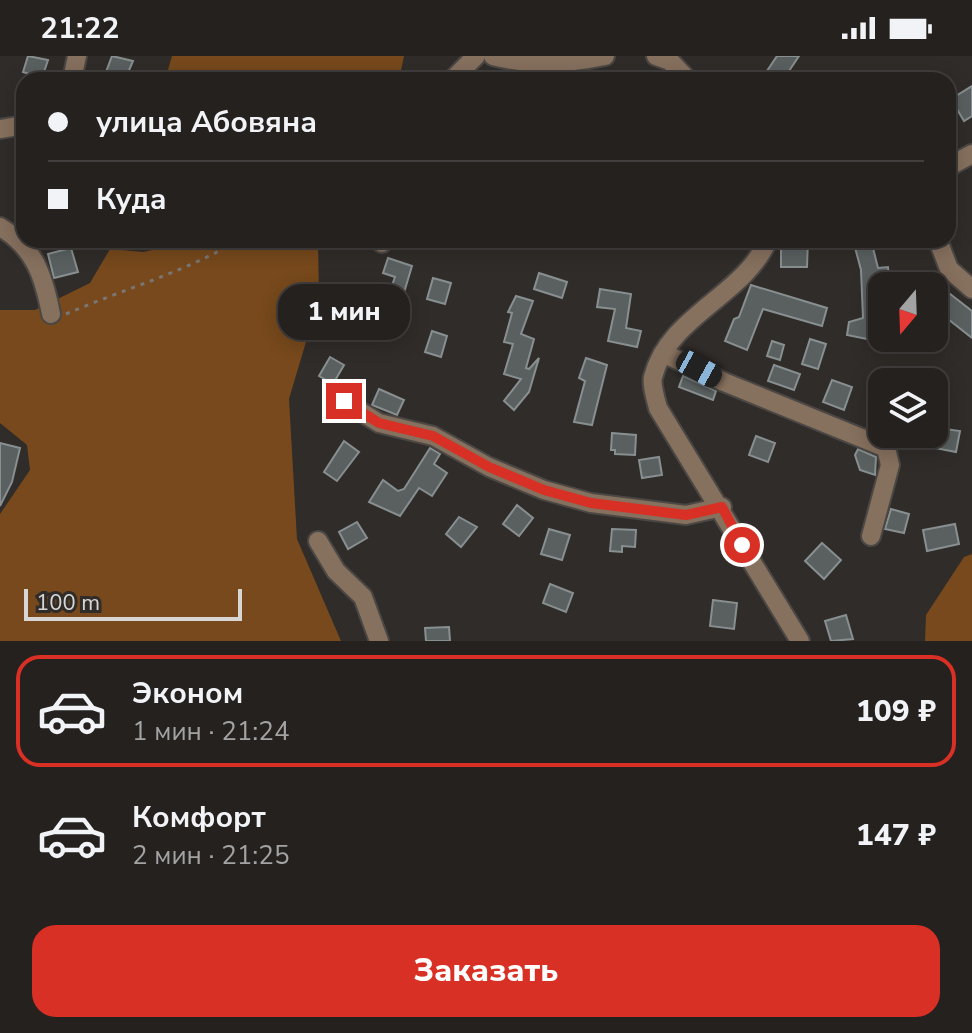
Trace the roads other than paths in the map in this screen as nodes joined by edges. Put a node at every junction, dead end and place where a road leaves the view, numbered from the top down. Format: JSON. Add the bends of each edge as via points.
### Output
{"nodes":[{"id":1,"x":476,"y":56,"type":"edge"},
{"id":2,"x":493,"y":56,"type":"edge"},
{"id":3,"x":605,"y":56,"type":"edge"},
{"id":4,"x":656,"y":56,"type":"edge"},
{"id":5,"x":460,"y":72,"type":"edge"},
{"id":6,"x":680,"y":72,"type":"edge"},
{"id":7,"x":0,"y":227,"type":"edge"},
{"id":8,"x":16,"y":242,"type":"edge"},
{"id":9,"x":23,"y":248,"type":"edge"},
{"id":10,"x":763,"y":248,"type":"edge"},
{"id":11,"x":941,"y":248,"type":"edge"},
{"id":12,"x":972,"y":289,"type":"edge"},
{"id":13,"x":51,"y":314,"type":"road end"},
{"id":14,"x":663,"y":353,"type":"junction"},
{"id":15,"x":344,"y":401,"type":"dead end"},
{"id":16,"x":722,"y":507,"type":"junction"},
{"id":17,"x":871,"y":536,"type":"dead end"},
{"id":18,"x":318,"y":541,"type":"dead end"},
{"id":19,"x":379,"y":641,"type":"edge"},
{"id":20,"x":800,"y":641,"type":"edge"}],
"edges":[{"from":1,"to":5,"type":"street"},
{"from":2,"to":3,"type":"street","via":[[565,64]]},
{"from":4,"to":6,"type":"street"},
{"from":7,"to":8,"type":"street"},
{"from":9,"to":13,"type":"street","via":[[43,273]]},
{"from":10,"to":14,"type":"street","via":[[744,277],[697,313]]},
{"from":11,"to":12,"type":"street","via":[[949,269]]},
{"from":14,"to":16,"type":"street","via":[[652,380],[658,408]]},
{"from":14,"to":17,"type":"street","via":[[886,448],[890,465]]},
{"from":15,"to":16,"type":"street","via":[[379,423],[433,436],[555,494],[686,515]]},
{"from":16,"to":20,"type":"street"},
{"from":18,"to":19,"type":"street","via":[[336,571],[363,597]]}]}
